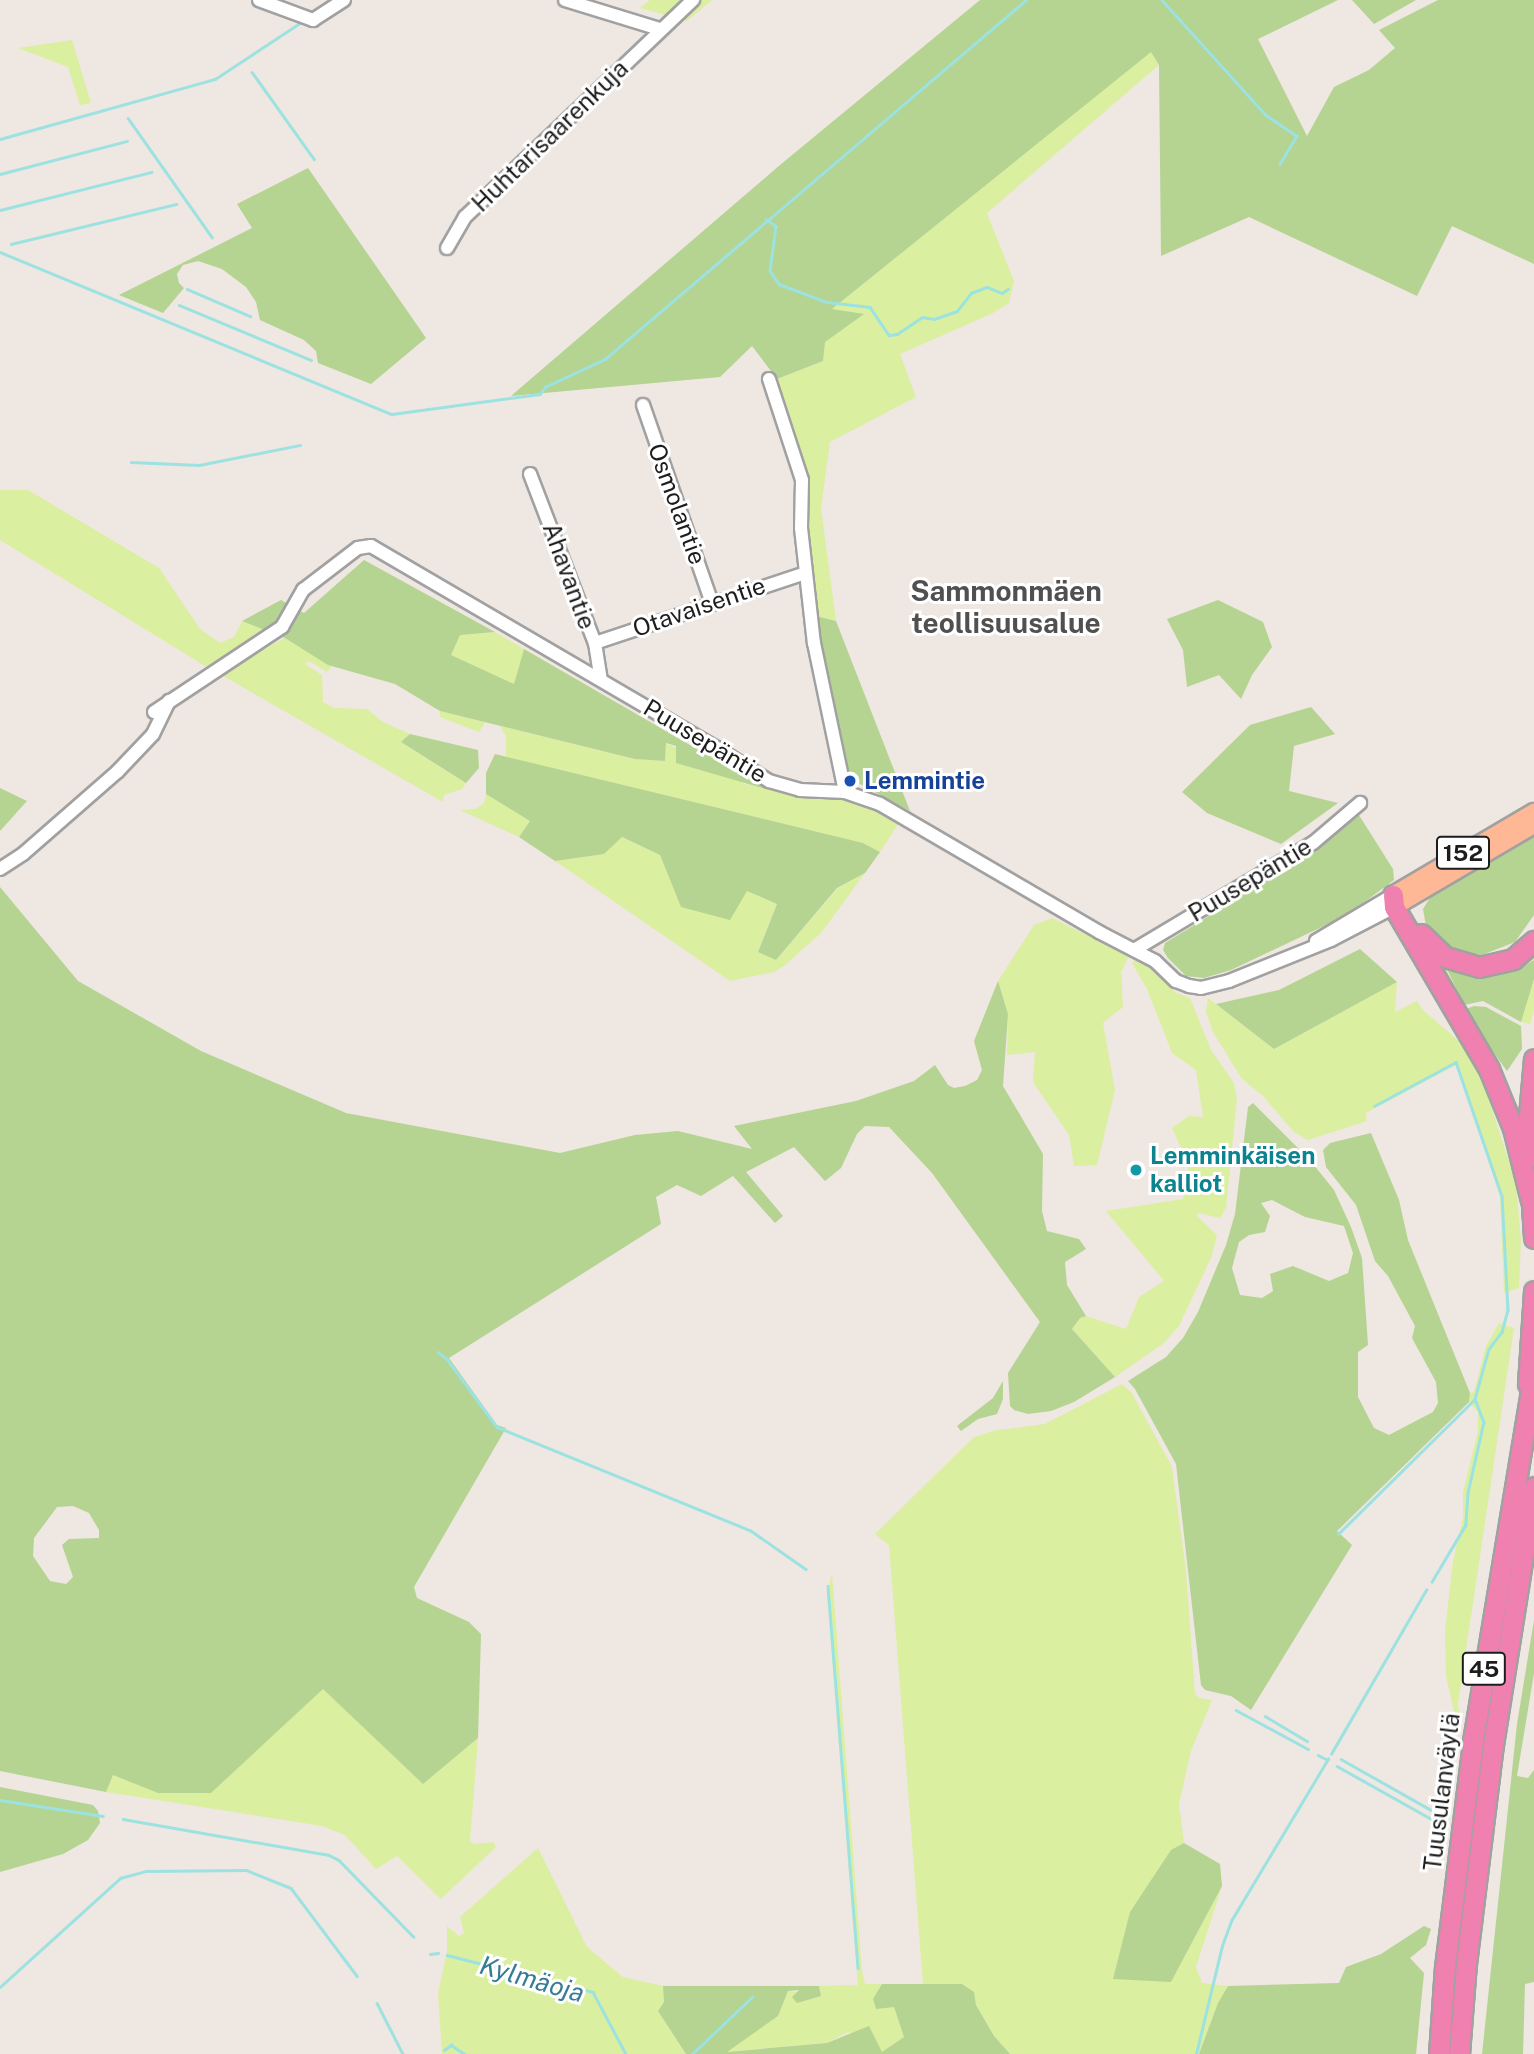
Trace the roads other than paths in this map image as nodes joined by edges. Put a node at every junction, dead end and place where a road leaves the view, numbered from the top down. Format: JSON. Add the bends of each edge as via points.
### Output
{"nodes":[{"id":1,"x":259,"y":0,"type":"edge"},
{"id":2,"x":344,"y":0,"type":"edge"},
{"id":3,"x":565,"y":0,"type":"edge"},
{"id":4,"x":693,"y":0,"type":"edge"},
{"id":5,"x":659,"y":29,"type":"junction"},
{"id":6,"x":447,"y":248,"type":"dead end"},
{"id":7,"x":769,"y":379,"type":"dead end"},
{"id":8,"x":643,"y":405,"type":"dead end"},
{"id":9,"x":530,"y":474,"type":"dead end"},
{"id":10,"x":804,"y":573,"type":"junction"},
{"id":11,"x":712,"y":603,"type":"junction"},
{"id":12,"x":595,"y":643,"type":"junction"},
{"id":13,"x":601,"y":679,"type":"junction"},
{"id":14,"x":169,"y":701,"type":"junction"},
{"id":15,"x":153,"y":712,"type":"dead end"},
{"id":16,"x":845,"y":792,"type":"junction"},
{"id":17,"x":1360,"y":803,"type":"dead end"},
{"id":18,"x":1534,"y":812,"type":"edge"},
{"id":19,"x":1534,"y":825,"type":"edge"},
{"id":20,"x":0,"y":869,"type":"edge"},
{"id":21,"x":1397,"y":901,"type":"junction"},
{"id":22,"x":1534,"y":941,"type":"edge"},
{"id":23,"x":1134,"y":950,"type":"junction"},
{"id":24,"x":1534,"y":1059,"type":"edge"},
{"id":25,"x":1531,"y":1201,"type":"junction"},
{"id":26,"x":1534,"y":1238,"type":"edge"},
{"id":27,"x":1534,"y":1291,"type":"edge"},
{"id":28,"x":1534,"y":1372,"type":"edge"},
{"id":29,"x":1527,"y":1412,"type":"junction"},
{"id":30,"x":1534,"y":1487,"type":"edge"},
{"id":31,"x":1439,"y":2054,"type":"edge"},
{"id":32,"x":1460,"y":2054,"type":"edge"}],
"edges":[{"from":1,"to":2,"type":"street","via":[[313,20]]},
{"from":3,"to":5,"type":"street"},
{"from":4,"to":5,"type":"street","name":"Huhtarisaarenkuja"},
{"from":5,"to":6,"type":"street","name":"Huhtarisaarenkuja","via":[[465,217]]},
{"from":7,"to":10,"type":"street","via":[[802,480]]},
{"from":8,"to":11,"type":"street","name":"Osmolantie"},
{"from":9,"to":12,"type":"street","name":"Ahavantie"},
{"from":10,"to":11,"type":"street","name":"Otavaisentie"},
{"from":10,"to":16,"type":"street"},
{"from":11,"to":12,"type":"street","name":"Otavaisentie"},
{"from":12,"to":13,"type":"street","name":"Ahavantie"},
{"from":13,"to":14,"type":"street","name":"Puusepäntie","via":[[371,546],[358,548],[303,590],[282,627]]},
{"from":13,"to":16,"type":"street","name":"Puusepäntie","via":[[769,782],[800,790]]},
{"from":14,"to":15,"type":"street"},
{"from":14,"to":20,"type":"street","via":[[153,734],[117,772]]},
{"from":16,"to":23,"type":"street","name":"Puusepäntie","via":[[880,804]]},
{"from":17,"to":23,"type":"street","name":"Puusepäntie","via":[[1303,850]]},
{"from":18,"to":21,"type":"main road","number":"152"},
{"from":19,"to":21,"type":"main road","number":"152"},
{"from":21,"to":22,"type":"highway","via":[[1435,950],[1468,966],[1503,963]]},
{"from":21,"to":23,"type":"street","name":"Puusepäntie","via":[[1229,981],[1196,988],[1176,981],[1155,961]]},
{"from":21,"to":25,"type":"highway","via":[[1489,1069],[1513,1128]]},
{"from":24,"to":25,"type":"highway","via":[[1528,1127]]},
{"from":25,"to":26,"type":"highway"},
{"from":27,"to":29,"type":"highway"},
{"from":28,"to":29,"type":"highway","name":"Tuusulanväylä","number":"45"},
{"from":29,"to":31,"type":"highway","name":"Tuusulanväylä","number":"45","via":[[1473,1741]]},
{"from":30,"to":32,"type":"highway","name":"Tuusulanväylä","number":"45","via":[[1493,1745]]}]}
